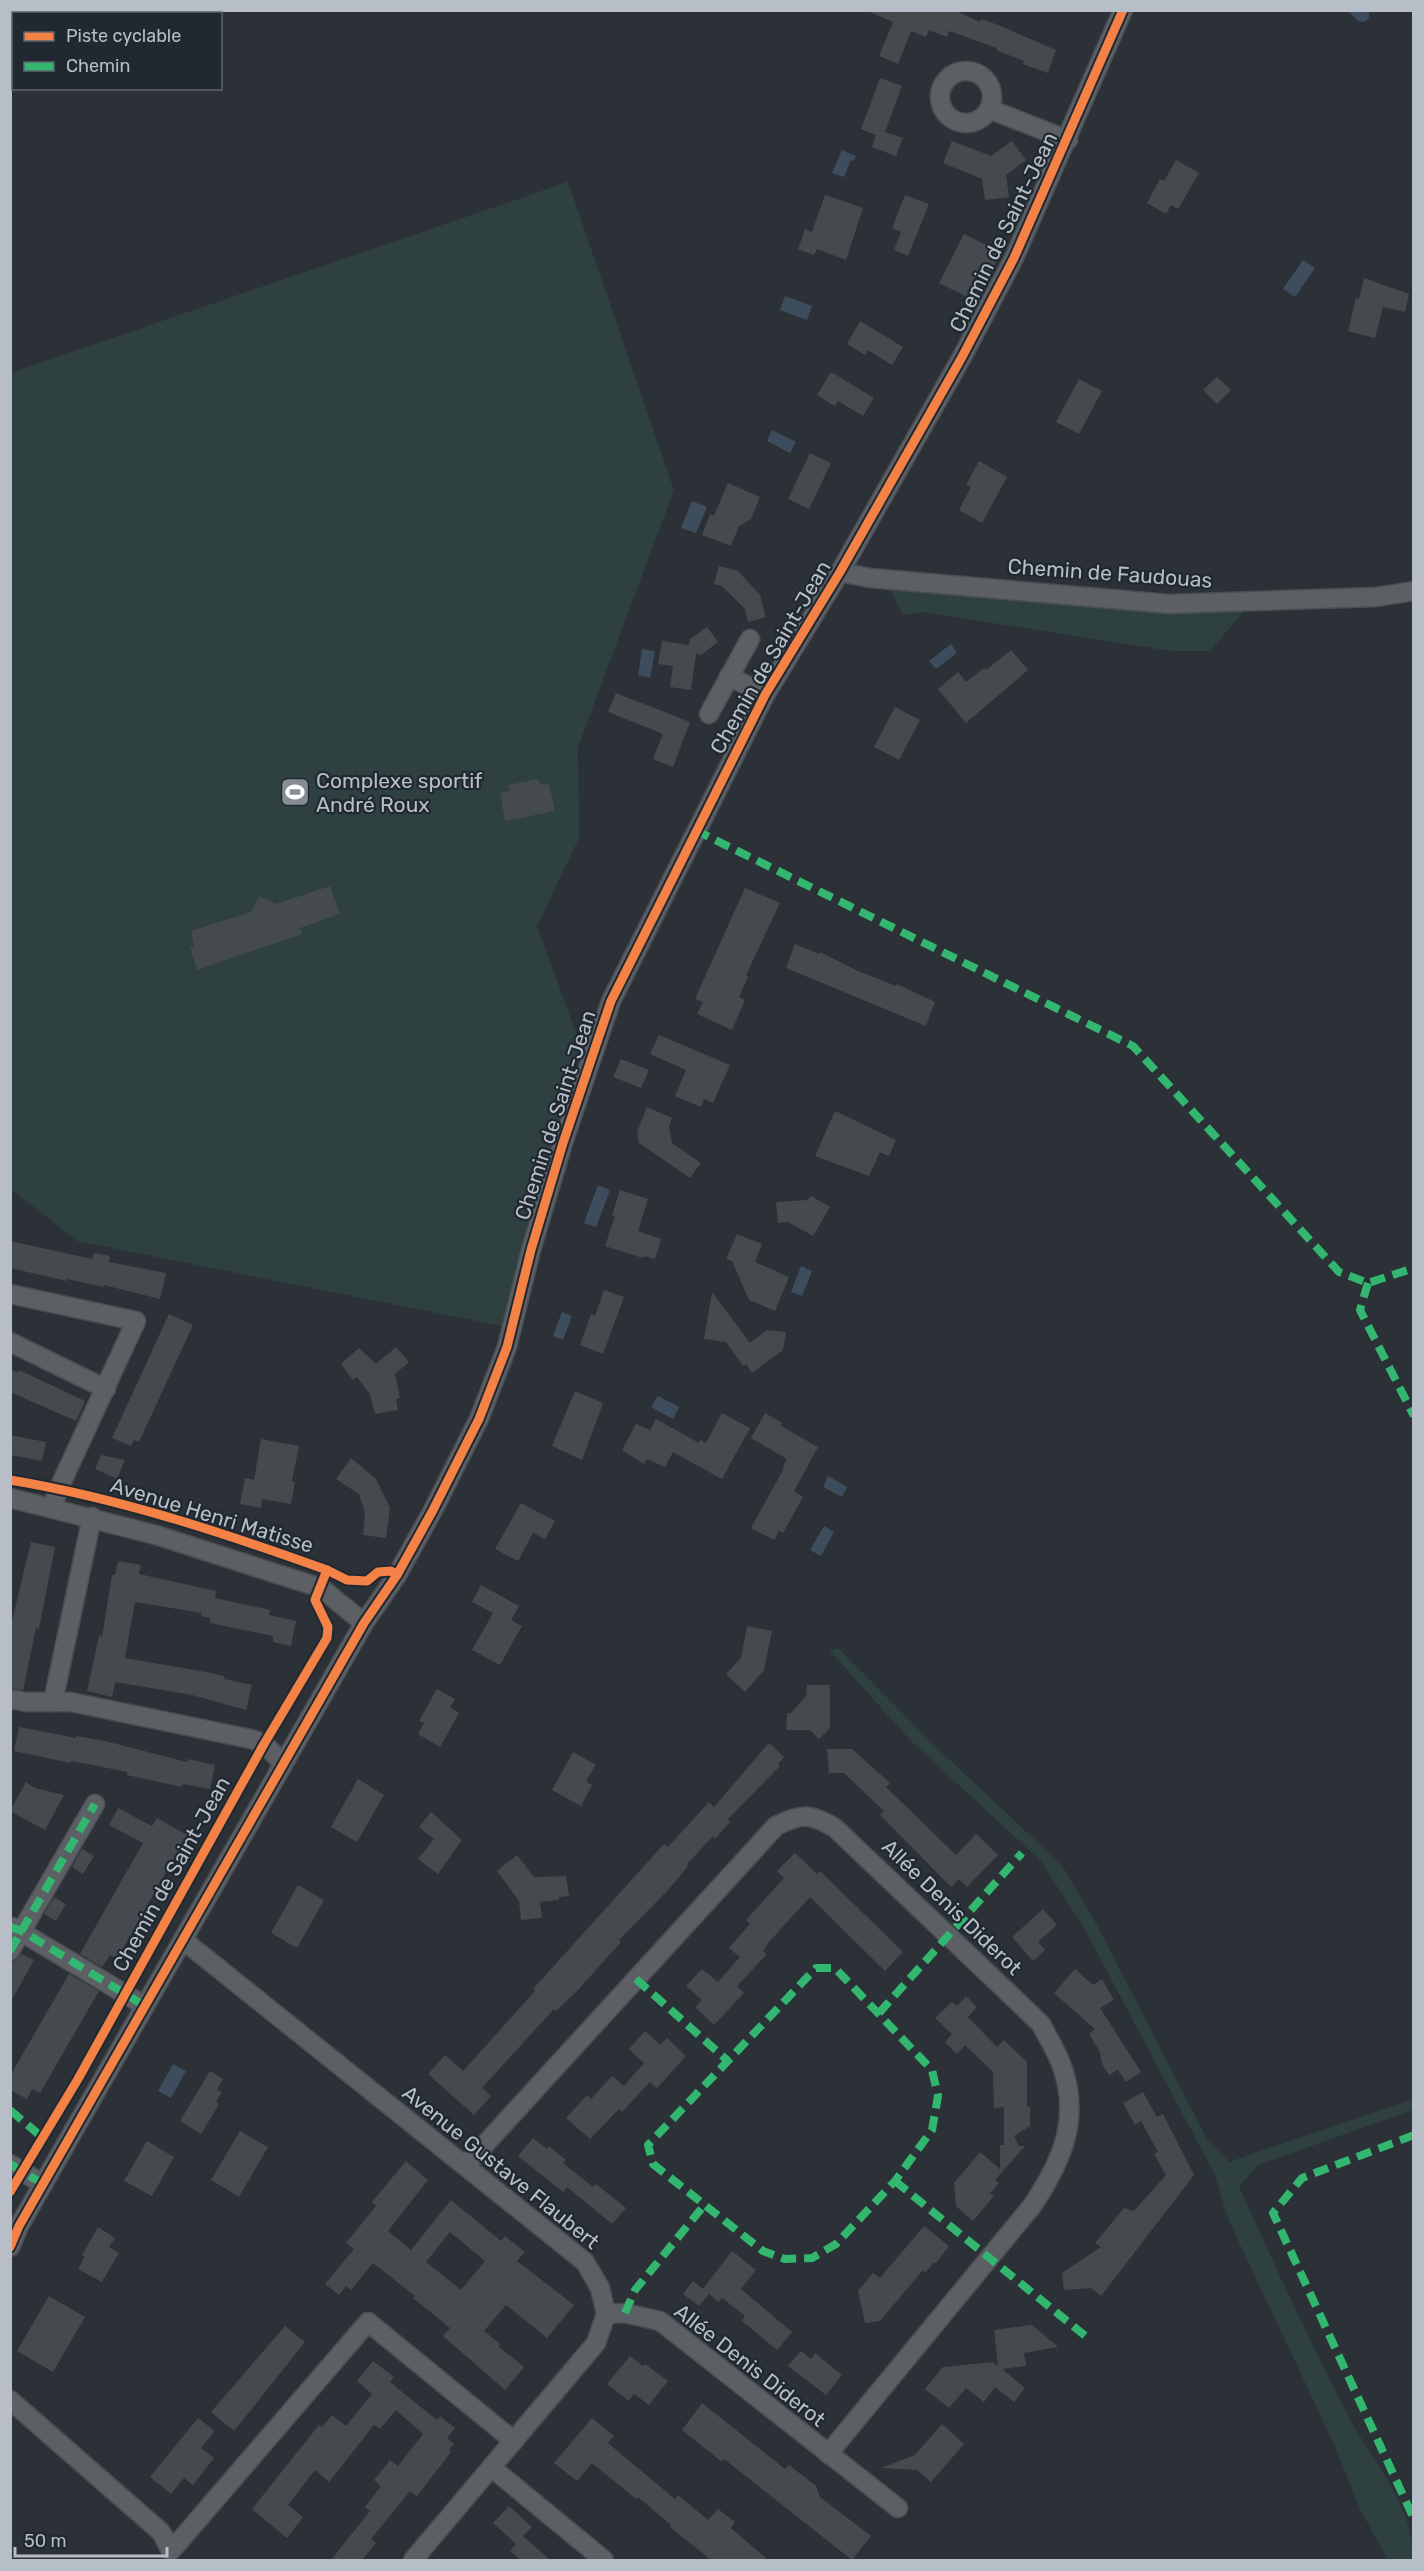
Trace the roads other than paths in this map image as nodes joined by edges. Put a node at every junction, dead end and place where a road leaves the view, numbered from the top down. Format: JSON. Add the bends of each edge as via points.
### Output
{"nodes":[{"id":1,"x":1123,"y":10,"type":"edge"},
{"id":2,"x":989,"y":109,"type":"dead end"},
{"id":3,"x":1068,"y":140,"type":"junction"},
{"id":4,"x":840,"y":572,"type":"junction"},
{"id":5,"x":1413,"y":591,"type":"edge"},
{"id":6,"x":750,"y":639,"type":"dead end"},
{"id":7,"x":729,"y":676,"type":"junction"},
{"id":8,"x":765,"y":695,"type":"junction"},
{"id":9,"x":709,"y":714,"type":"dead end"},
{"id":10,"x":10,"y":1294,"type":"edge"},
{"id":11,"x":10,"y":1342,"type":"edge"},
{"id":12,"x":106,"y":1389,"type":"junction"},
{"id":13,"x":10,"y":1498,"type":"edge"},
{"id":14,"x":52,"y":1507,"type":"junction"},
{"id":15,"x":92,"y":1517,"type":"junction"},
{"id":16,"x":364,"y":1623,"type":"junction"},
{"id":17,"x":10,"y":1699,"type":"edge"},
{"id":18,"x":53,"y":1702,"type":"junction"},
{"id":19,"x":283,"y":1763,"type":"junction"},
{"id":20,"x":95,"y":1804,"type":"dead end"},
{"id":21,"x":16,"y":1929,"type":"edge"},
{"id":22,"x":183,"y":1940,"type":"junction"},
{"id":23,"x":10,"y":1951,"type":"edge"},
{"id":24,"x":145,"y":2006,"type":"junction"},
{"id":25,"x":10,"y":2163,"type":"edge"},
{"id":26,"x":465,"y":2165,"type":"junction"},
{"id":27,"x":43,"y":2184,"type":"junction"},
{"id":28,"x":15,"y":2224,"type":"edge"},
{"id":29,"x":10,"y":2247,"type":"edge"},
{"id":30,"x":606,"y":2314,"type":"junction"},
{"id":31,"x":10,"y":2400,"type":"edge"},
{"id":32,"x":514,"y":2441,"type":"junction"},
{"id":33,"x":828,"y":2454,"type":"junction"},
{"id":34,"x":492,"y":2468,"type":"junction"},
{"id":35,"x":898,"y":2508,"type":"dead end"},
{"id":36,"x":171,"y":2556,"type":"edge"},
{"id":37,"x":412,"y":2560,"type":"edge"},
{"id":38,"x":604,"y":2560,"type":"edge"}],
"edges":[{"from":1,"to":3,"type":"street","name":"Chemin de Saint-Jean"},
{"from":2,"to":3,"type":"street"},
{"from":3,"to":4,"type":"street","name":"Chemin de Saint-Jean","via":[[1014,258]]},
{"from":4,"to":5,"type":"street","name":"Chemin de Faudouas","via":[[870,578],[1169,604],[1376,597]]},
{"from":4,"to":8,"type":"street","name":"Chemin de Saint-Jean"},
{"from":6,"to":7,"type":"street"},
{"from":7,"to":8,"type":"street"},
{"from":7,"to":9,"type":"street"},
{"from":8,"to":16,"type":"street","name":"Chemin de Saint-Jean","via":[[611,1001],[563,1143],[507,1347],[479,1419],[397,1575]]},
{"from":10,"to":12,"type":"street","via":[[136,1321]]},
{"from":11,"to":12,"type":"street"},
{"from":12,"to":14,"type":"street"},
{"from":13,"to":14,"type":"street","name":"Avenue Henri Matisse"},
{"from":14,"to":15,"type":"street","name":"Avenue Henri Matisse"},
{"from":15,"to":16,"type":"street","name":"Avenue Henri Matisse","via":[[321,1588]]},
{"from":15,"to":18,"type":"street"},
{"from":16,"to":19,"type":"street","name":"Chemin de Saint-Jean"},
{"from":17,"to":18,"type":"street"},
{"from":18,"to":19,"type":"street","via":[[71,1702],[251,1739],[264,1744]]},
{"from":19,"to":22,"type":"street","name":"Chemin de Saint-Jean"},
{"from":20,"to":21,"type":"street"},
{"from":21,"to":23,"type":"street"},
{"from":21,"to":24,"type":"street"},
{"from":22,"to":24,"type":"street","name":"Chemin de Saint-Jean"},
{"from":22,"to":26,"type":"street","name":"Avenue Gustave Flaubert"},
{"from":24,"to":27,"type":"street","name":"Chemin de Saint-Jean"},
{"from":25,"to":27,"type":"street"},
{"from":26,"to":30,"type":"street","name":"Avenue Gustave Flaubert","via":[[585,2262],[600,2288]]},
{"from":26,"to":33,"type":"street","name":"Allée Denis Diderot","via":[[776,1826],[795,1816],[816,1816],[836,1828],[1041,2024],[1060,2062],[1070,2100],[1066,2141],[1053,2175],[1032,2206]]},
{"from":27,"to":28,"type":"street","name":"Chemin de Saint-Jean"},
{"from":28,"to":29,"type":"street","name":"Chemin de Saint-Jean"},
{"from":30,"to":32,"type":"street","via":[[596,2343]]},
{"from":30,"to":33,"type":"street","name":"Allée Denis Diderot","via":[[625,2313],[660,2321]]},
{"from":31,"to":36,"type":"street","via":[[161,2532]]},
{"from":32,"to":34,"type":"street"},
{"from":32,"to":36,"type":"street","via":[[368,2322]]},
{"from":33,"to":35,"type":"street","name":"Allée Denis Diderot"},
{"from":34,"to":37,"type":"street"},
{"from":34,"to":38,"type":"street"}]}
